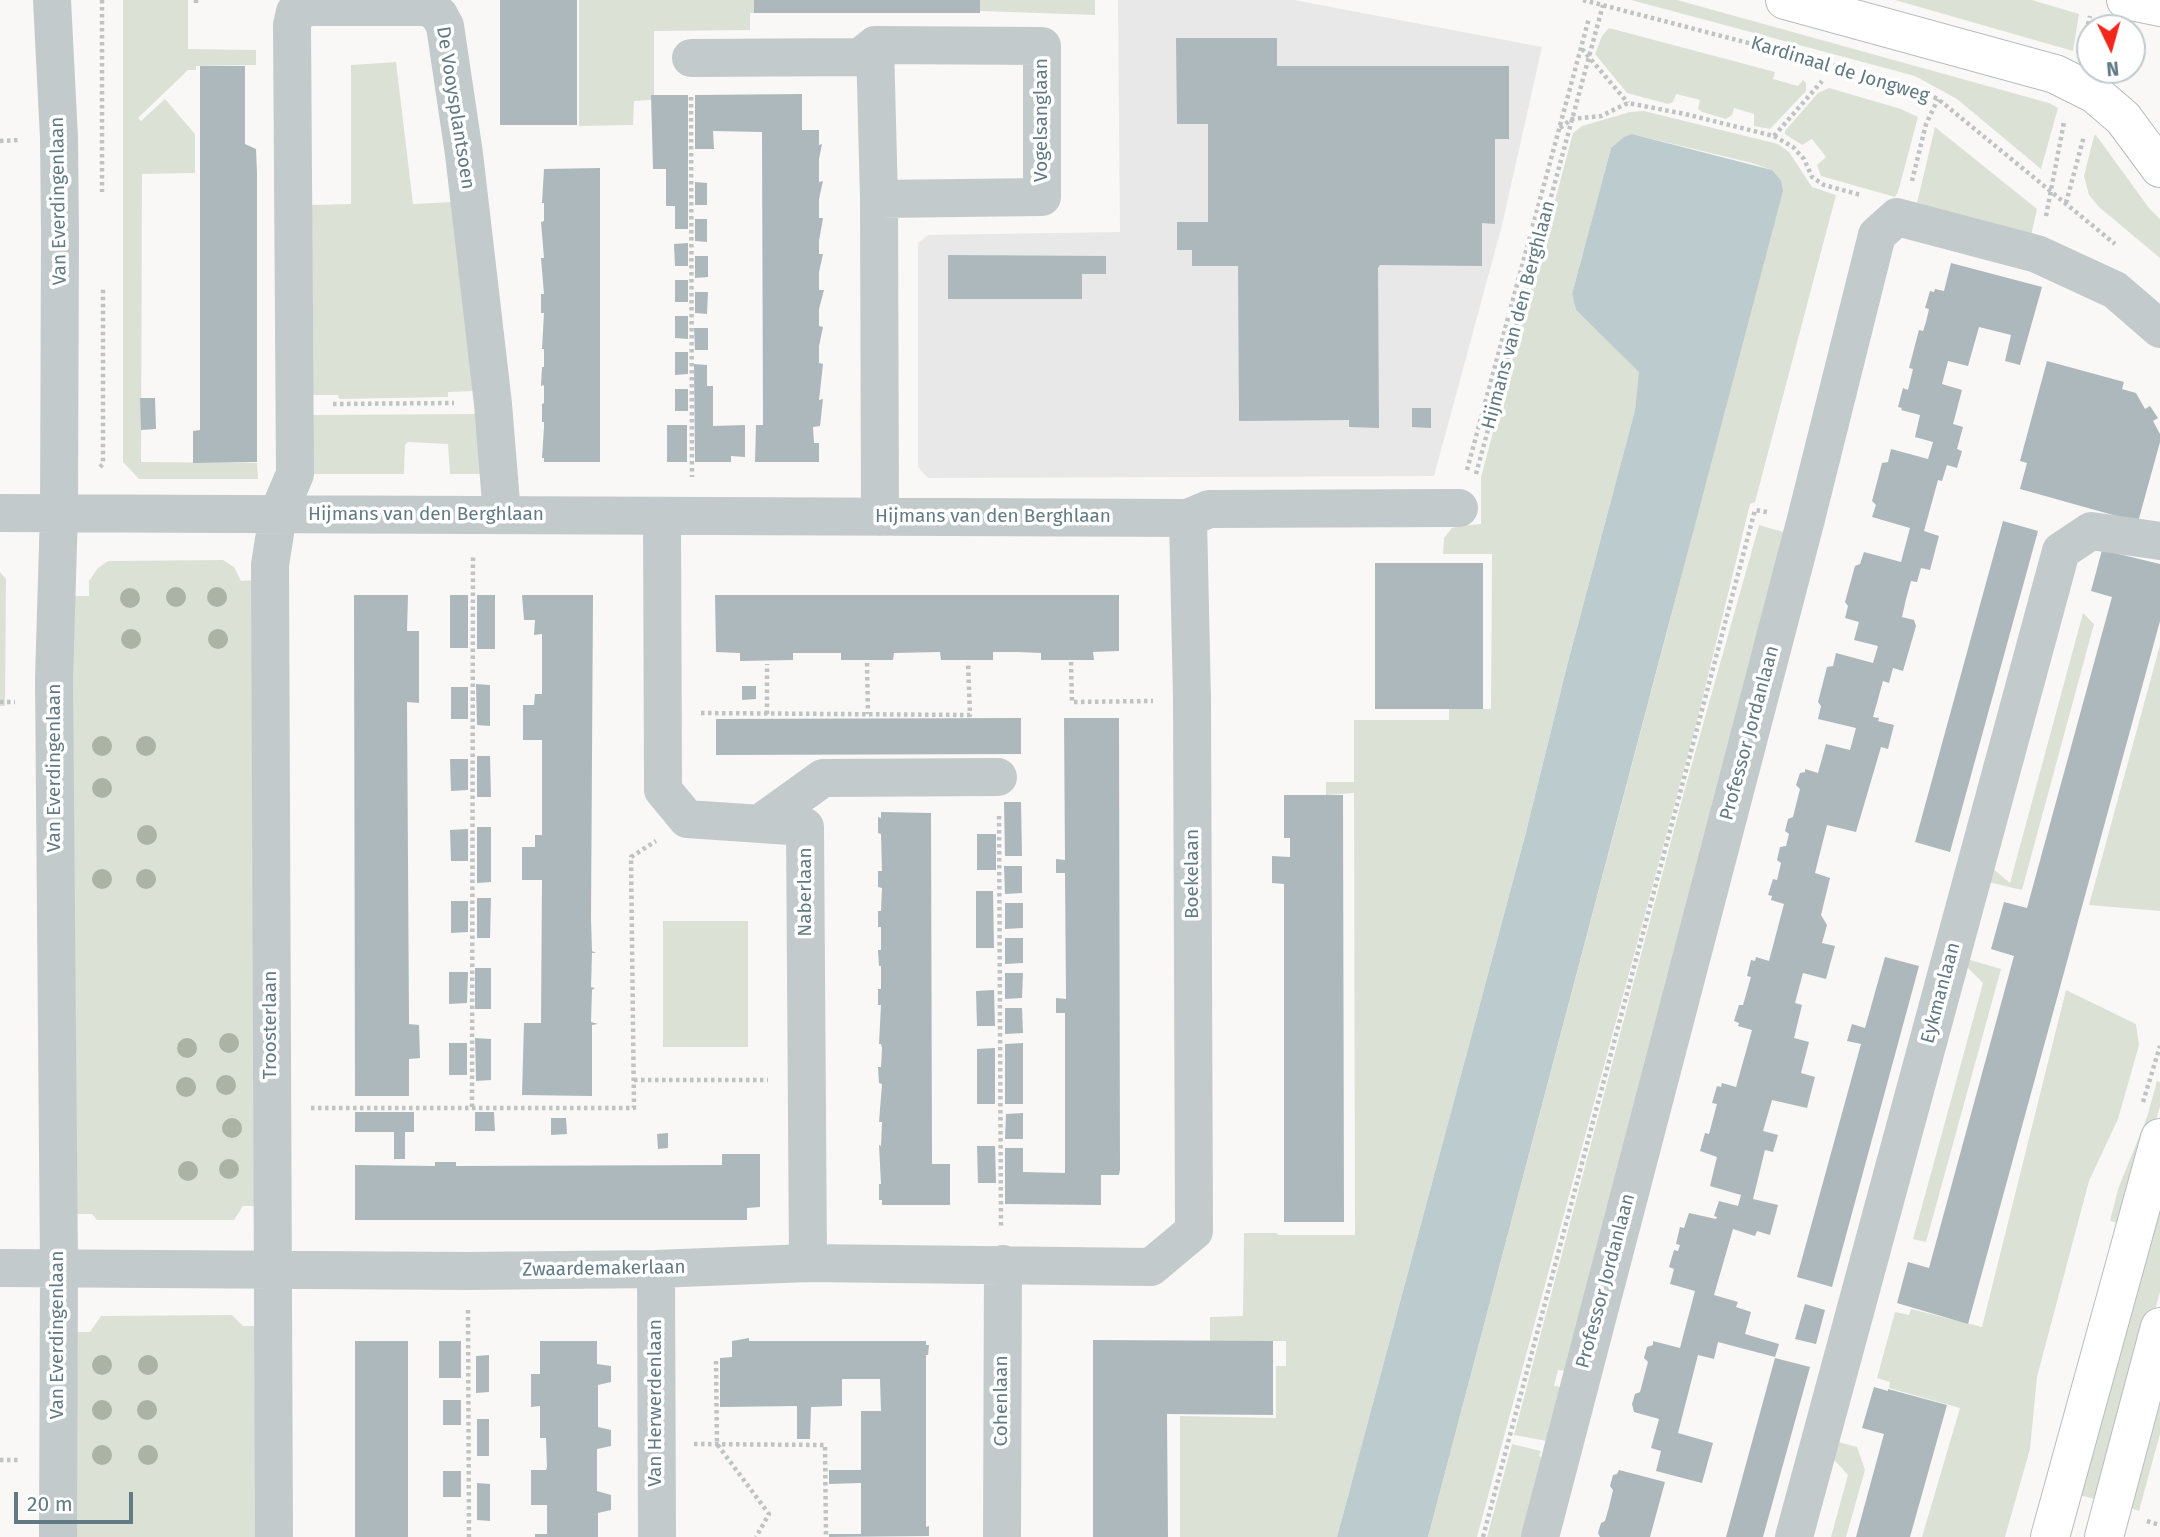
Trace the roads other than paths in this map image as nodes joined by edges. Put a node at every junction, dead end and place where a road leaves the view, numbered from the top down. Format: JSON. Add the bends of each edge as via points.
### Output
{"nodes":[{"id":1,"x":52,"y":0,"type":"edge"},
{"id":2,"x":1785,"y":0,"type":"edge"},
{"id":3,"x":2126,"y":0,"type":"edge"},
{"id":4,"x":2160,"y":7,"type":"edge"},
{"id":5,"x":875,"y":45,"type":"junction"},
{"id":6,"x":691,"y":58,"type":"road end"},
{"id":7,"x":2160,"y":167,"type":"edge"},
{"id":8,"x":879,"y":199,"type":"junction"},
{"id":9,"x":2160,"y":329,"type":"edge"},
{"id":10,"x":1459,"y":509,"type":"road end"},
{"id":11,"x":59,"y":512,"type":"junction"},
{"id":12,"x":0,"y":513,"type":"edge"},
{"id":13,"x":278,"y":514,"type":"junction"},
{"id":14,"x":488,"y":515,"type":"junction"},
{"id":15,"x":677,"y":516,"type":"junction"},
{"id":16,"x":880,"y":517,"type":"junction"},
{"id":17,"x":1188,"y":518,"type":"junction"},
{"id":18,"x":2160,"y":541,"type":"edge"},
{"id":19,"x":998,"y":777,"type":"road end"},
{"id":20,"x":759,"y":824,"type":"junction"},
{"id":21,"x":2160,"y":1138,"type":"edge"},
{"id":22,"x":1194,"y":1231,"type":"joint"},
{"id":23,"x":808,"y":1262,"type":"junction"},
{"id":24,"x":1003,"y":1264,"type":"junction"},
{"id":25,"x":0,"y":1268,"type":"edge"},
{"id":26,"x":272,"y":1268,"type":"junction"},
{"id":27,"x":59,"y":1269,"type":"junction"},
{"id":28,"x":656,"y":1269,"type":"junction"},
{"id":29,"x":2160,"y":1327,"type":"edge"},
{"id":30,"x":58,"y":1537,"type":"edge"},
{"id":31,"x":274,"y":1537,"type":"edge"},
{"id":32,"x":657,"y":1537,"type":"edge"},
{"id":33,"x":1002,"y":1537,"type":"edge"},
{"id":34,"x":1540,"y":1537,"type":"edge"},
{"id":35,"x":1794,"y":1537,"type":"edge"},
{"id":36,"x":2050,"y":1537,"type":"edge"},
{"id":37,"x":2104,"y":1537,"type":"edge"}],
"edges":[{"from":1,"to":11,"type":"street","name":"Van Everdingenlaan","via":[[59,138]]},
{"from":2,"to":7,"type":"main road","via":[[2054,74],[2095,94],[2123,118]]},
{"from":3,"to":4,"type":"main road"},
{"from":5,"to":6,"type":"street","name":"Vogelsanglaan","via":[[860,57]]},
{"from":5,"to":8,"type":"street"},
{"from":5,"to":8,"type":"street","name":"Vogelsanglaan","via":[[1042,46],[1042,197]]},
{"from":8,"to":16,"type":"street"},
{"from":9,"to":34,"type":"street","name":"Professor Jordanlaan","via":[[2115,290],[2036,254],[1897,218],[1877,234]]},
{"from":10,"to":17,"type":"street","name":"Hijmans van den Berghlaan","via":[[1209,509]]},
{"from":11,"to":12,"type":"street","name":"Hijmans van den Berghlaan"},
{"from":11,"to":13,"type":"street","name":"Hijmans van den Berghlaan"},
{"from":11,"to":27,"type":"street","name":"Van Everdingenlaan","via":[[54,679]]},
{"from":13,"to":14,"type":"street","name":"Hijmans van den Berghlaan"},
{"from":13,"to":14,"type":"street","name":"De Vooysplantsoen","via":[[295,474],[295,12],[310,7],[428,7],[445,26],[494,404]]},
{"from":13,"to":26,"type":"street","name":"Troosterlaan","via":[[270,565]]},
{"from":14,"to":15,"type":"street","name":"Hijmans van den Berghlaan"},
{"from":15,"to":16,"type":"street","name":"Hijmans van den Berghlaan"},
{"from":15,"to":20,"type":"street","name":"Naberlaan","via":[[662,713],[663,790],[687,819]]},
{"from":16,"to":17,"type":"street","name":"Hijmans van den Berghlaan"},
{"from":17,"to":22,"type":"street","name":"Boekelaan"},
{"from":18,"to":35,"type":"street","name":"Eykmanlaan","via":[[2091,531],[2061,551]]},
{"from":19,"to":20,"type":"street","via":[[823,778]]},
{"from":20,"to":23,"type":"street","name":"Naberlaan","via":[[805,827]]},
{"from":21,"to":36,"type":"main road"},
{"from":22,"to":24,"type":"street","name":"Zwaardemakerlaan","via":[[1150,1267]]},
{"from":23,"to":24,"type":"street","name":"Zwaardemakerlaan"},
{"from":23,"to":28,"type":"street","name":"Zwaardemakerlaan"},
{"from":24,"to":33,"type":"street","name":"Cohenlaan"},
{"from":25,"to":27,"type":"street","name":"Zwaardemakerlaan"},
{"from":26,"to":27,"type":"street","name":"Zwaardemakerlaan"},
{"from":26,"to":28,"type":"street","name":"Zwaardemakerlaan"},
{"from":26,"to":31,"type":"street","name":"Troosterlaan"},
{"from":27,"to":30,"type":"street","name":"Van Everdingenlaan"},
{"from":28,"to":32,"type":"street","name":"Van Herwerdenlaan"},
{"from":29,"to":37,"type":"main road"}]}
